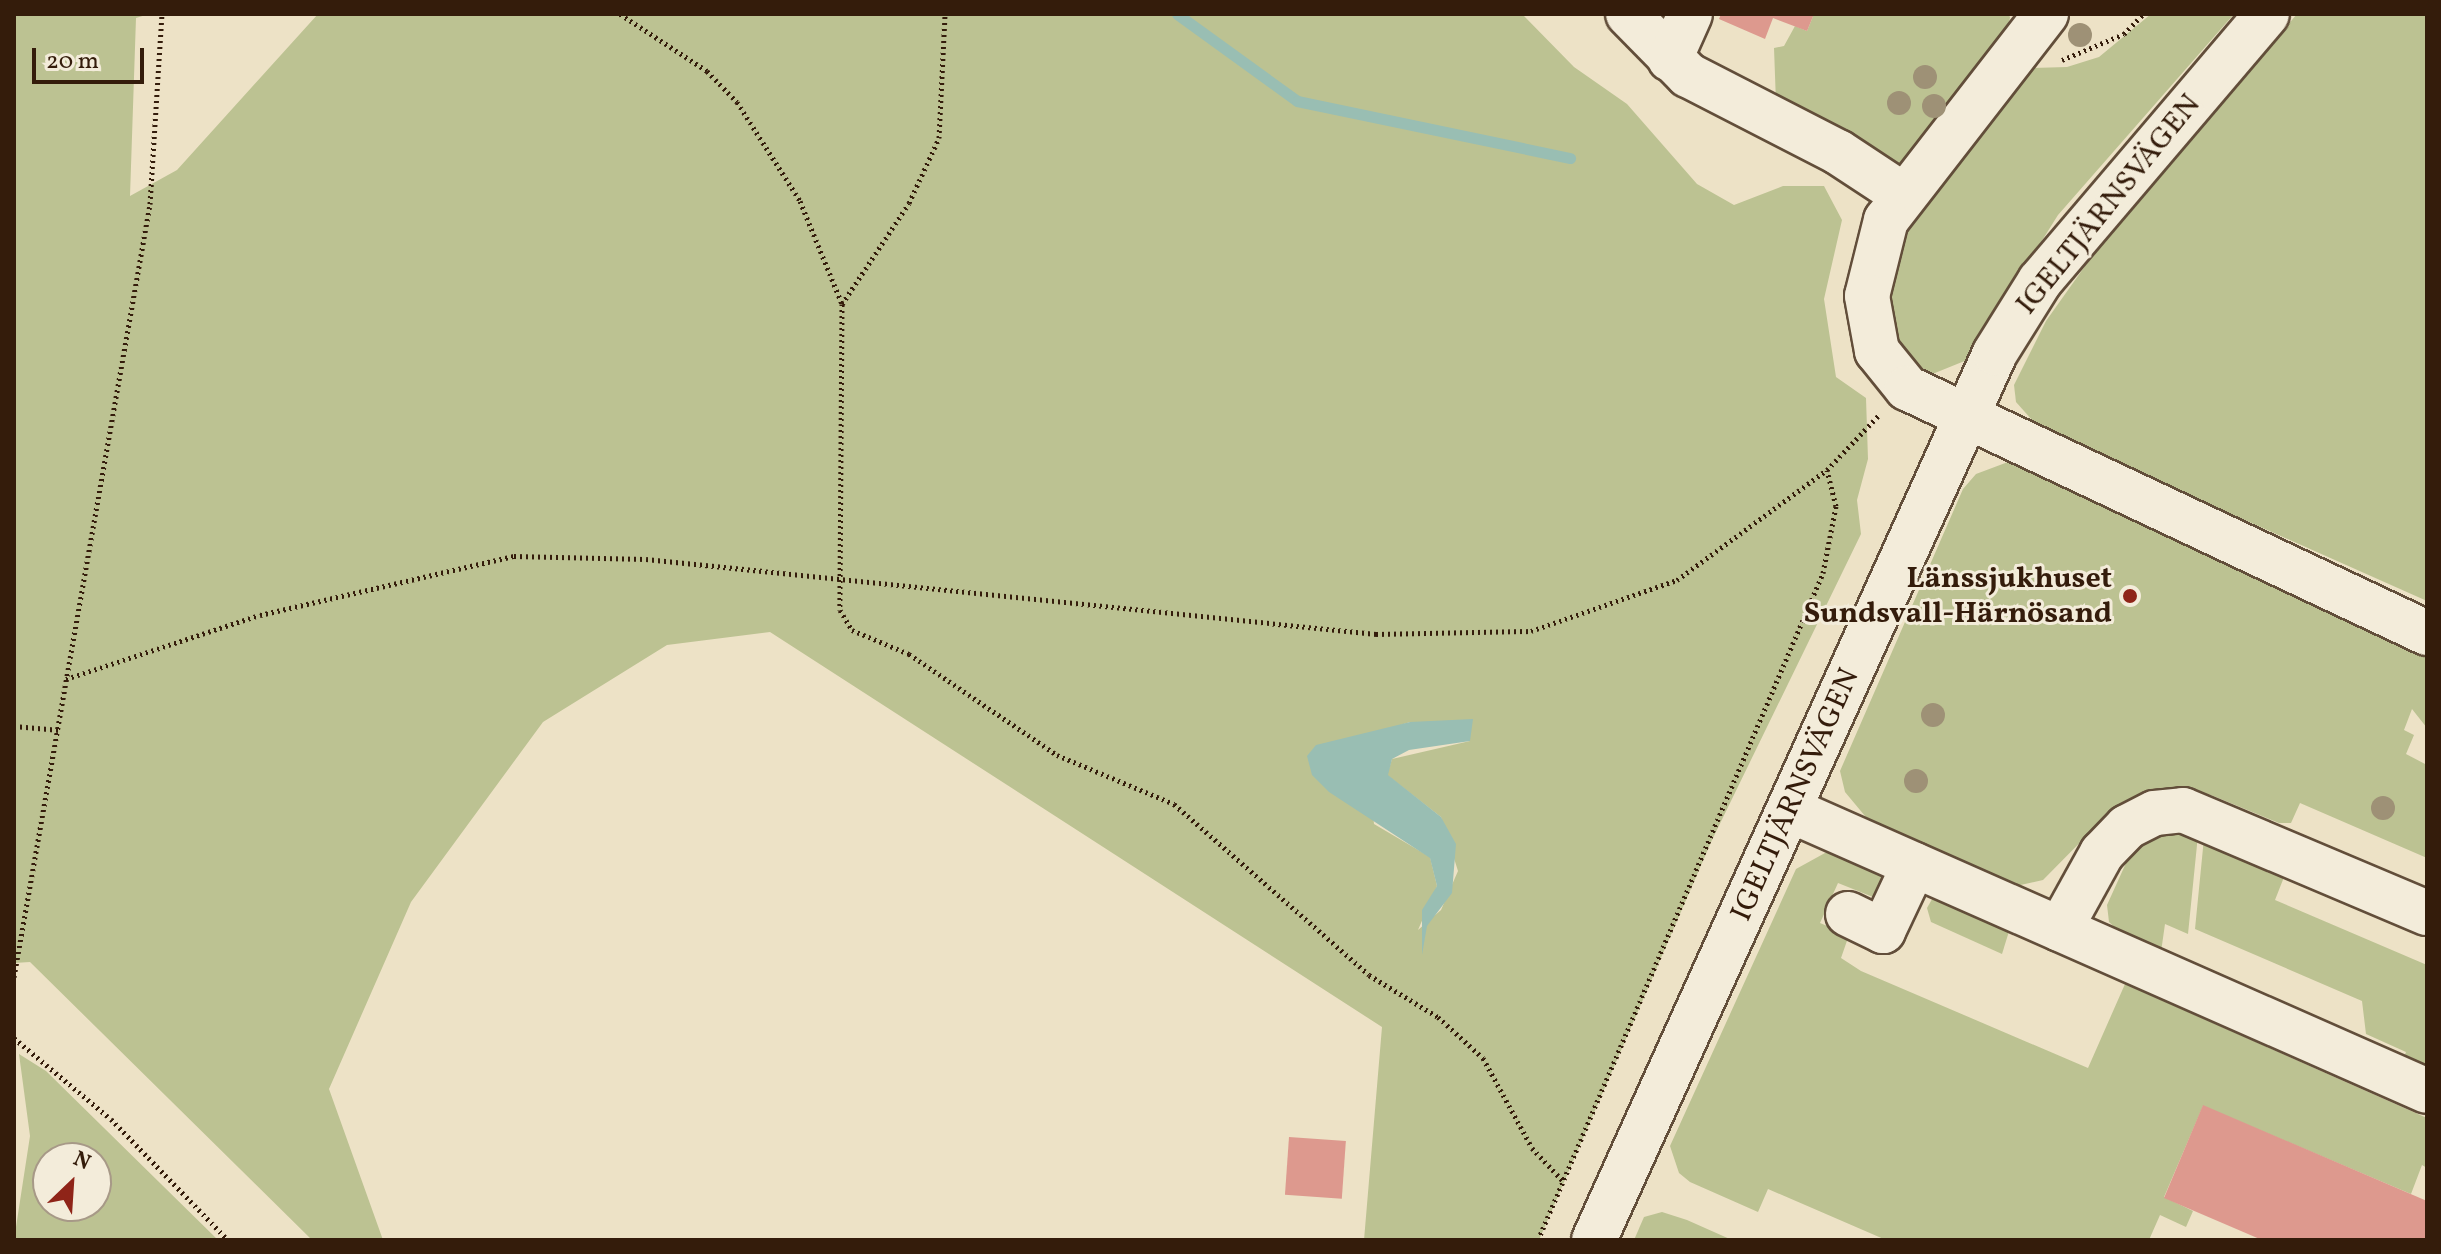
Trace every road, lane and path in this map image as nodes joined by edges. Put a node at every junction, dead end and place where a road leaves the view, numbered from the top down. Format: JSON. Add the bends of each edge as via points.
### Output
{"nodes":[{"id":1,"x":162,"y":14,"type":"edge"},
{"id":2,"x":620,"y":14,"type":"edge"},
{"id":3,"x":945,"y":14,"type":"edge"},
{"id":4,"x":1628,"y":14,"type":"edge"},
{"id":5,"x":1690,"y":14,"type":"edge"},
{"id":6,"x":2046,"y":14,"type":"edge"},
{"id":7,"x":2143,"y":14,"type":"edge"},
{"id":8,"x":2267,"y":14,"type":"edge"},
{"id":9,"x":2019,"y":53,"type":"junction"},
{"id":10,"x":1670,"y":59,"type":"junction"},
{"id":11,"x":1902,"y":194,"type":"junction"},
{"id":12,"x":842,"y":304,"type":"junction"},
{"id":13,"x":1907,"y":388,"type":"junction"},
{"id":14,"x":1966,"y":414,"type":"junction"},
{"id":15,"x":1827,"y":470,"type":"junction"},
{"id":16,"x":842,"y":579,"type":"junction"},
{"id":17,"x":2427,"y":633,"type":"edge"},
{"id":18,"x":66,"y":679,"type":"junction"},
{"id":19,"x":14,"y":726,"type":"edge"},
{"id":20,"x":60,"y":730,"type":"junction"},
{"id":21,"x":1790,"y":810,"type":"junction"},
{"id":22,"x":1914,"y":865,"type":"junction"},
{"id":23,"x":2427,"y":913,"type":"edge"},
{"id":24,"x":1848,"y":914,"type":"dead end"},
{"id":25,"x":2060,"y":929,"type":"junction"},
{"id":26,"x":14,"y":977,"type":"edge"},
{"id":27,"x":14,"y":1038,"type":"edge"},
{"id":28,"x":2427,"y":1091,"type":"edge"},
{"id":29,"x":1563,"y":1181,"type":"junction"},
{"id":30,"x":228,"y":1240,"type":"edge"},
{"id":31,"x":1538,"y":1240,"type":"edge"},
{"id":32,"x":1594,"y":1240,"type":"edge"}],
"edges":[{"from":1,"to":18,"type":"path","via":[[150,204]]},
{"from":2,"to":12,"type":"path","via":[[707,71],[737,102],[800,201]]},
{"from":3,"to":12,"type":"path","via":[[939,138],[909,203]]},
{"from":4,"to":10,"type":"street"},
{"from":5,"to":10,"type":"street"},
{"from":6,"to":9,"type":"street"},
{"from":7,"to":9,"type":"path","via":[[2124,34],[2072,59],[2052,62]]},
{"from":8,"to":14,"type":"street","name":"IGELTJÄRNSVÄGEN","via":[[2040,281]]},
{"from":9,"to":11,"type":"street"},
{"from":10,"to":11,"type":"street","via":[[1721,95],[1838,152]]},
{"from":11,"to":13,"type":"street","via":[[1886,220],[1867,296],[1877,351]]},
{"from":12,"to":16,"type":"path"},
{"from":13,"to":14,"type":"street"},
{"from":13,"to":15,"type":"path"},
{"from":14,"to":17,"type":"street"},
{"from":14,"to":21,"type":"street","name":"IGELTJÄRNSVÄGEN"},
{"from":15,"to":16,"type":"path","via":[[1677,580],[1531,631],[1376,634]]},
{"from":15,"to":29,"type":"path","via":[[1836,506],[1823,573]]},
{"from":16,"to":18,"type":"path","via":[[646,559],[514,556],[260,615]]},
{"from":16,"to":29,"type":"path","via":[[840,610],[852,630],[909,654],[1012,730],[1057,755],[1174,804],[1369,975],[1438,1017],[1483,1058],[1532,1148]]},
{"from":18,"to":20,"type":"path"},
{"from":19,"to":20,"type":"path"},
{"from":20,"to":26,"type":"path"},
{"from":21,"to":22,"type":"street"},
{"from":21,"to":32,"type":"street","name":"IGELTJÄRNSVÄGEN"},
{"from":22,"to":24,"type":"street","via":[[1883,931]]},
{"from":22,"to":25,"type":"street"},
{"from":23,"to":25,"type":"street","via":[[2183,810],[2155,813],[2127,827],[2102,853]]},
{"from":25,"to":28,"type":"street"},
{"from":27,"to":30,"type":"path","via":[[111,1119]]},
{"from":29,"to":31,"type":"path"}]}
